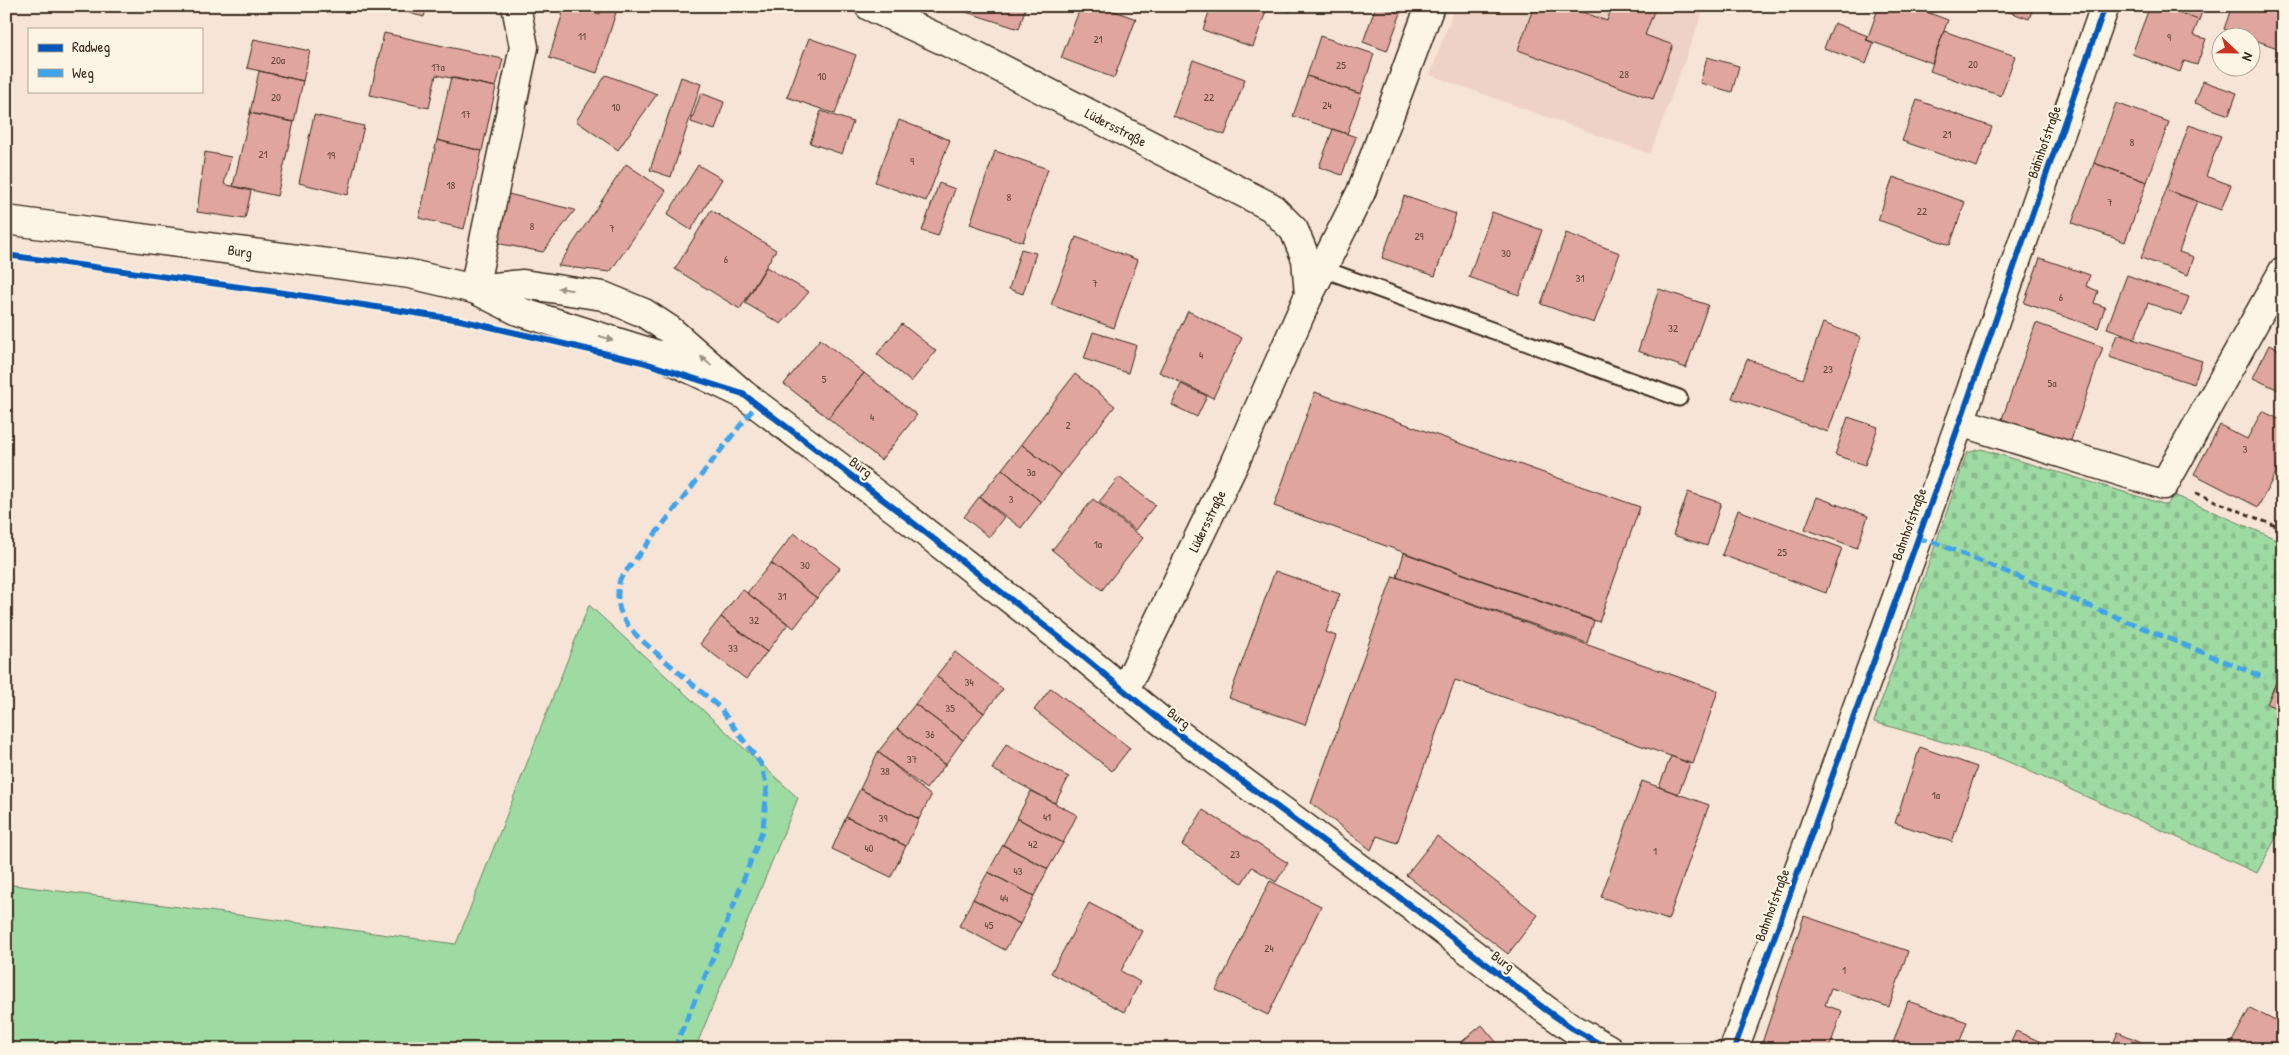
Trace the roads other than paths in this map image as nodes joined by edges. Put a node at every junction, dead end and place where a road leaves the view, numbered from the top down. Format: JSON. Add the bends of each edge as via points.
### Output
{"nodes":[{"id":1,"x":516,"y":6,"type":"edge"},
{"id":2,"x":869,"y":6,"type":"edge"},
{"id":3,"x":1430,"y":6,"type":"edge"},
{"id":4,"x":2104,"y":6,"type":"edge"},
{"id":5,"x":6,"y":220,"type":"edge"},
{"id":6,"x":1323,"y":269,"type":"junction"},
{"id":7,"x":2283,"y":270,"type":"edge"},
{"id":8,"x":474,"y":289,"type":"junction"},
{"id":9,"x":1309,"y":295,"type":"junction"},
{"id":10,"x":743,"y":394,"type":"junction"},
{"id":11,"x":1679,"y":398,"type":"dead end"},
{"id":12,"x":1960,"y":422,"type":"junction"},
{"id":13,"x":1125,"y":690,"type":"junction"},
{"id":14,"x":1599,"y":1047,"type":"edge"},
{"id":15,"x":1734,"y":1049,"type":"edge"}],
"edges":[{"from":1,"to":8,"type":"street","via":[[524,47]]},
{"from":2,"to":9,"type":"street","name":"Lüdersstraße","via":[[977,56],[1272,207],[1294,230],[1306,259]]},
{"from":3,"to":6,"type":"street","name":"Lüdersstraße","via":[[1361,192]]},
{"from":4,"to":12,"type":"street","name":"Bahnhofstraße"},
{"from":5,"to":8,"type":"street","name":"Burg","via":[[410,274]]},
{"from":6,"to":9,"type":"street","name":"Lüdersstraße"},
{"from":6,"to":11,"type":"lane"},
{"from":7,"to":12,"type":"street","via":[[2164,485]]},
{"from":8,"to":10,"type":"street","name":"Burg","one_way":true,"via":[[518,311],[664,357]]},
{"from":10,"to":8,"type":"street","name":"Burg","one_way":true,"via":[[670,330],[644,313],[603,296],[523,284]]},
{"from":9,"to":13,"type":"street","name":"Lüdersstraße","via":[[1234,464]]},
{"from":10,"to":13,"type":"street","name":"Burg","via":[[906,517]]},
{"from":12,"to":15,"type":"street","name":"Bahnhofstraße"},
{"from":13,"to":14,"type":"street","name":"Burg"}]}
